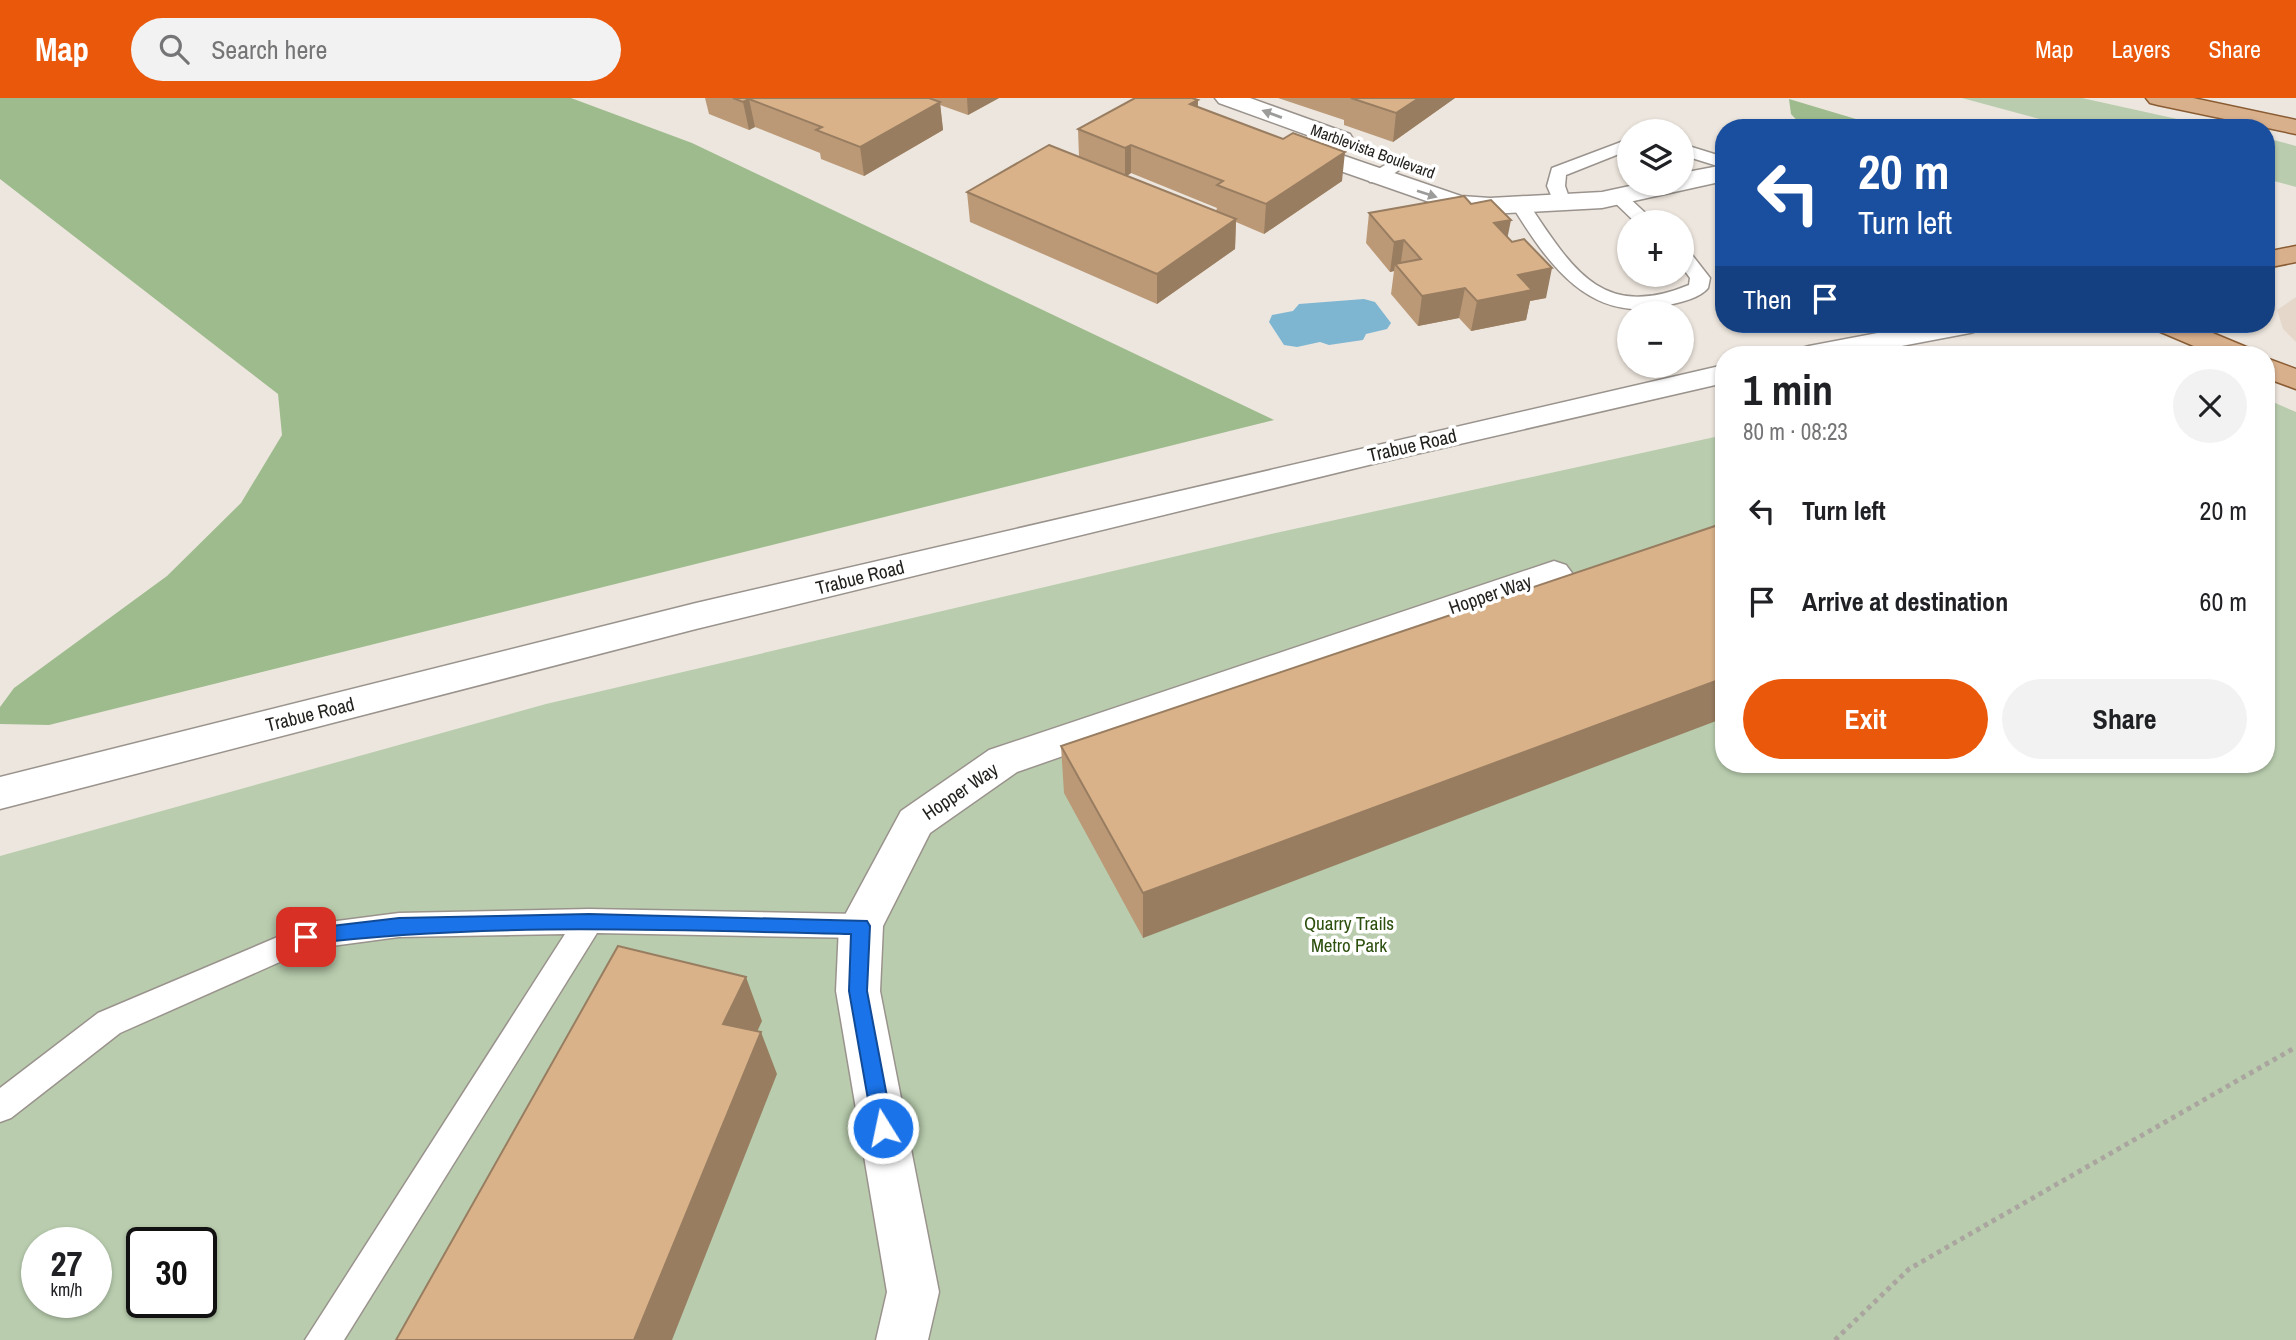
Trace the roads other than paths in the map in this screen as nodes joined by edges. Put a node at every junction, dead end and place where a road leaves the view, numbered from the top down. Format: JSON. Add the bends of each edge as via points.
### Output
{"nodes":[{"id":1,"x":2158,"y":98,"type":"edge"},
{"id":2,"x":1224,"y":109,"type":"edge"},
{"id":3,"x":2255,"y":119,"type":"edge"},
{"id":4,"x":2275,"y":123,"type":"edge"},
{"id":5,"x":2296,"y":128,"type":"edge"},
{"id":6,"x":1617,"y":149,"type":"edge"},
{"id":7,"x":1694,"y":153,"type":"edge"},
{"id":8,"x":1715,"y":160,"type":"edge"},
{"id":9,"x":1400,"y":161,"type":"junction"},
{"id":10,"x":1715,"y":175,"type":"edge"},
{"id":11,"x":1376,"y":178,"type":"junction"},
{"id":12,"x":1694,"y":179,"type":"edge"},
{"id":13,"x":1627,"y":196,"type":"edge"},
{"id":14,"x":1619,"y":198,"type":"junction"},
{"id":15,"x":1562,"y":203,"type":"junction"},
{"id":16,"x":1521,"y":204,"type":"junction"},
{"id":17,"x":1632,"y":210,"type":"edge"},
{"id":18,"x":1694,"y":271,"type":"edge"},
{"id":19,"x":1923,"y":333,"type":"edge"},
{"id":20,"x":2187,"y":333,"type":"edge"},
{"id":21,"x":1856,"y":346,"type":"edge"},
{"id":22,"x":2218,"y":346,"type":"edge"},
{"id":23,"x":2275,"y":371,"type":"edge"},
{"id":24,"x":1715,"y":376,"type":"edge"},
{"id":25,"x":2296,"y":380,"type":"edge"},
{"id":26,"x":1554,"y":573,"type":"dead end"},
{"id":27,"x":0,"y":793,"type":"edge"},
{"id":28,"x":589,"y":921,"type":"junction"},
{"id":29,"x":861,"y":926,"type":"junction"},
{"id":30,"x":0,"y":1107,"type":"edge"},
{"id":31,"x":323,"y":1340,"type":"edge"},
{"id":32,"x":902,"y":1340,"type":"edge"}],
"edges":[{"from":1,"to":3,"type":"main road"},
{"from":9,"to":2,"type":"street","name":"Marblevista Boulevard","one_way":true},
{"from":2,"to":11,"type":"street","name":"Marblevista Boulevard"},
{"from":4,"to":5,"type":"main road"},
{"from":6,"to":15,"type":"lane","via":[[1559,172],[1556,186]]},
{"from":7,"to":8,"type":"lane"},
{"from":9,"to":11,"type":"lane"},
{"from":9,"to":16,"type":"street","name":"Marblevista Boulevard"},
{"from":10,"to":12,"type":"street"},
{"from":11,"to":16,"type":"street","name":"Marblevista Boulevard","one_way":true,"via":[[1458,204]]},
{"from":13,"to":14,"type":"street","name":"Marblevista Boulevard"},
{"from":14,"to":15,"type":"street","name":"Marblevista Boulevard"},
{"from":14,"to":17,"type":"lane"},
{"from":15,"to":16,"type":"street","name":"Marblevista Boulevard"},
{"from":16,"to":18,"type":"lane","via":[[1539,235],[1598,295],[1622,304],[1675,299],[1698,288],[1700,278]]},
{"from":19,"to":21,"type":"street"},
{"from":20,"to":22,"type":"main road"},
{"from":23,"to":25,"type":"main road"},
{"from":24,"to":27,"type":"street","name":"Trabue Road","via":[[696,616]]},
{"from":26,"to":29,"type":"street","name":"Hopper Way","via":[[1003,761],[915,822]]},
{"from":28,"to":29,"type":"lane"},
{"from":28,"to":30,"type":"lane","via":[[399,925],[306,937],[109,1023]]},
{"from":28,"to":31,"type":"lane"},
{"from":29,"to":32,"type":"street","name":"Hopper Way","via":[[858,991],[912,1292]]}]}
